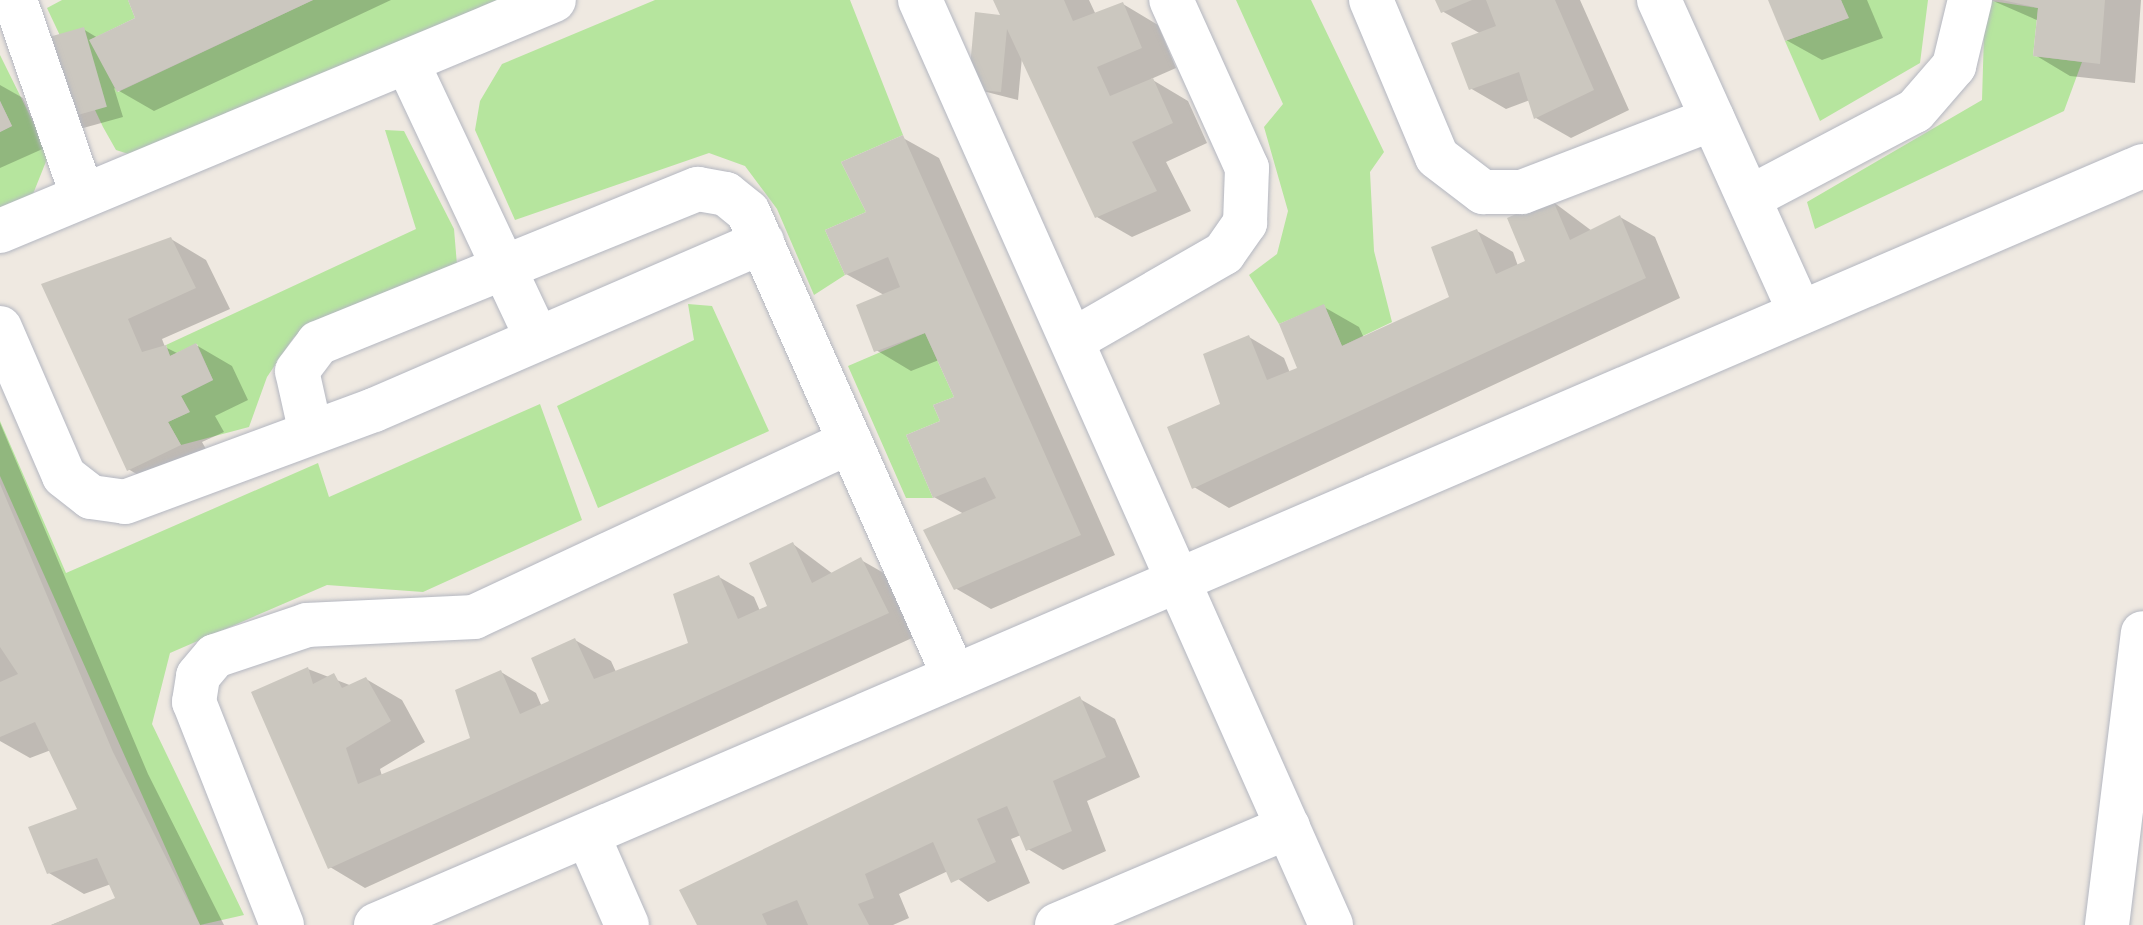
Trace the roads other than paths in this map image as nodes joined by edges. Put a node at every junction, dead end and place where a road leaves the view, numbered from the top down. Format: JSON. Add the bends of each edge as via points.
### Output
{"nodes":[{"id":1,"x":15,"y":0,"type":"edge"},
{"id":2,"x":554,"y":0,"type":"edge"},
{"id":3,"x":920,"y":0,"type":"edge"},
{"id":4,"x":1171,"y":0,"type":"edge"},
{"id":5,"x":1371,"y":0,"type":"edge"},
{"id":6,"x":1659,"y":0,"type":"edge"},
{"id":7,"x":1970,"y":0,"type":"edge"},
{"id":8,"x":407,"y":62,"type":"junction"},
{"id":9,"x":1712,"y":119,"type":"junction"},
{"id":10,"x":2143,"y":166,"type":"edge"},
{"id":11,"x":81,"y":192,"type":"junction"},
{"id":12,"x":1749,"y":198,"type":"junction"},
{"id":13,"x":0,"y":231,"type":"edge"},
{"id":14,"x":762,"y":242,"type":"junction"},
{"id":15,"x":503,"y":264,"type":"junction"},
{"id":16,"x":1800,"y":313,"type":"junction"},
{"id":17,"x":0,"y":328,"type":"edge"},
{"id":18,"x":536,"y":336,"type":"junction"},
{"id":19,"x":1073,"y":340,"type":"junction"},
{"id":20,"x":310,"y":429,"type":"junction"},
{"id":21,"x":850,"y":442,"type":"junction"},
{"id":22,"x":1179,"y":579,"type":"junction"},
{"id":23,"x":2143,"y":633,"type":"edge"},
{"id":24,"x":954,"y":676,"type":"junction"},
{"id":25,"x":1288,"y":827,"type":"junction"},
{"id":26,"x":589,"y":838,"type":"junction"},
{"id":27,"x":1064,"y":924,"type":"edge"},
{"id":28,"x":282,"y":925,"type":"edge"},
{"id":29,"x":376,"y":925,"type":"edge"},
{"id":30,"x":627,"y":925,"type":"edge"},
{"id":31,"x":1331,"y":925,"type":"edge"},
{"id":32,"x":2107,"y":925,"type":"edge"}],
"edges":[{"from":1,"to":11,"type":"street"},
{"from":2,"to":8,"type":"street"},
{"from":3,"to":19,"type":"street"},
{"from":4,"to":19,"type":"street","via":[[1247,168],[1245,223],[1224,253]]},
{"from":5,"to":9,"type":"street","via":[[1437,157],[1483,192],[1522,192]]},
{"from":6,"to":9,"type":"street"},
{"from":7,"to":12,"type":"street","via":[[1954,66],[1915,111]]},
{"from":8,"to":11,"type":"street"},
{"from":8,"to":15,"type":"street"},
{"from":9,"to":12,"type":"street"},
{"from":10,"to":16,"type":"street"},
{"from":11,"to":13,"type":"street"},
{"from":12,"to":16,"type":"street"},
{"from":14,"to":15,"type":"street","via":[[738,202],[698,189]]},
{"from":14,"to":18,"type":"street"},
{"from":14,"to":21,"type":"street"},
{"from":15,"to":18,"type":"street"},
{"from":15,"to":20,"type":"street","via":[[308,350],[296,383]]},
{"from":16,"to":22,"type":"street"},
{"from":17,"to":20,"type":"street","via":[[64,476],[91,497],[125,502]]},
{"from":18,"to":20,"type":"street","via":[[374,410]]},
{"from":19,"to":22,"type":"street"},
{"from":21,"to":24,"type":"street"},
{"from":21,"to":28,"type":"street","via":[[474,617],[307,625],[215,656],[198,676],[194,702]]},
{"from":22,"to":24,"type":"street"},
{"from":22,"to":25,"type":"street"},
{"from":23,"to":32,"type":"street"},
{"from":24,"to":26,"type":"street"},
{"from":25,"to":27,"type":"street"},
{"from":25,"to":31,"type":"street"},
{"from":26,"to":29,"type":"street"},
{"from":26,"to":30,"type":"street"}]}
